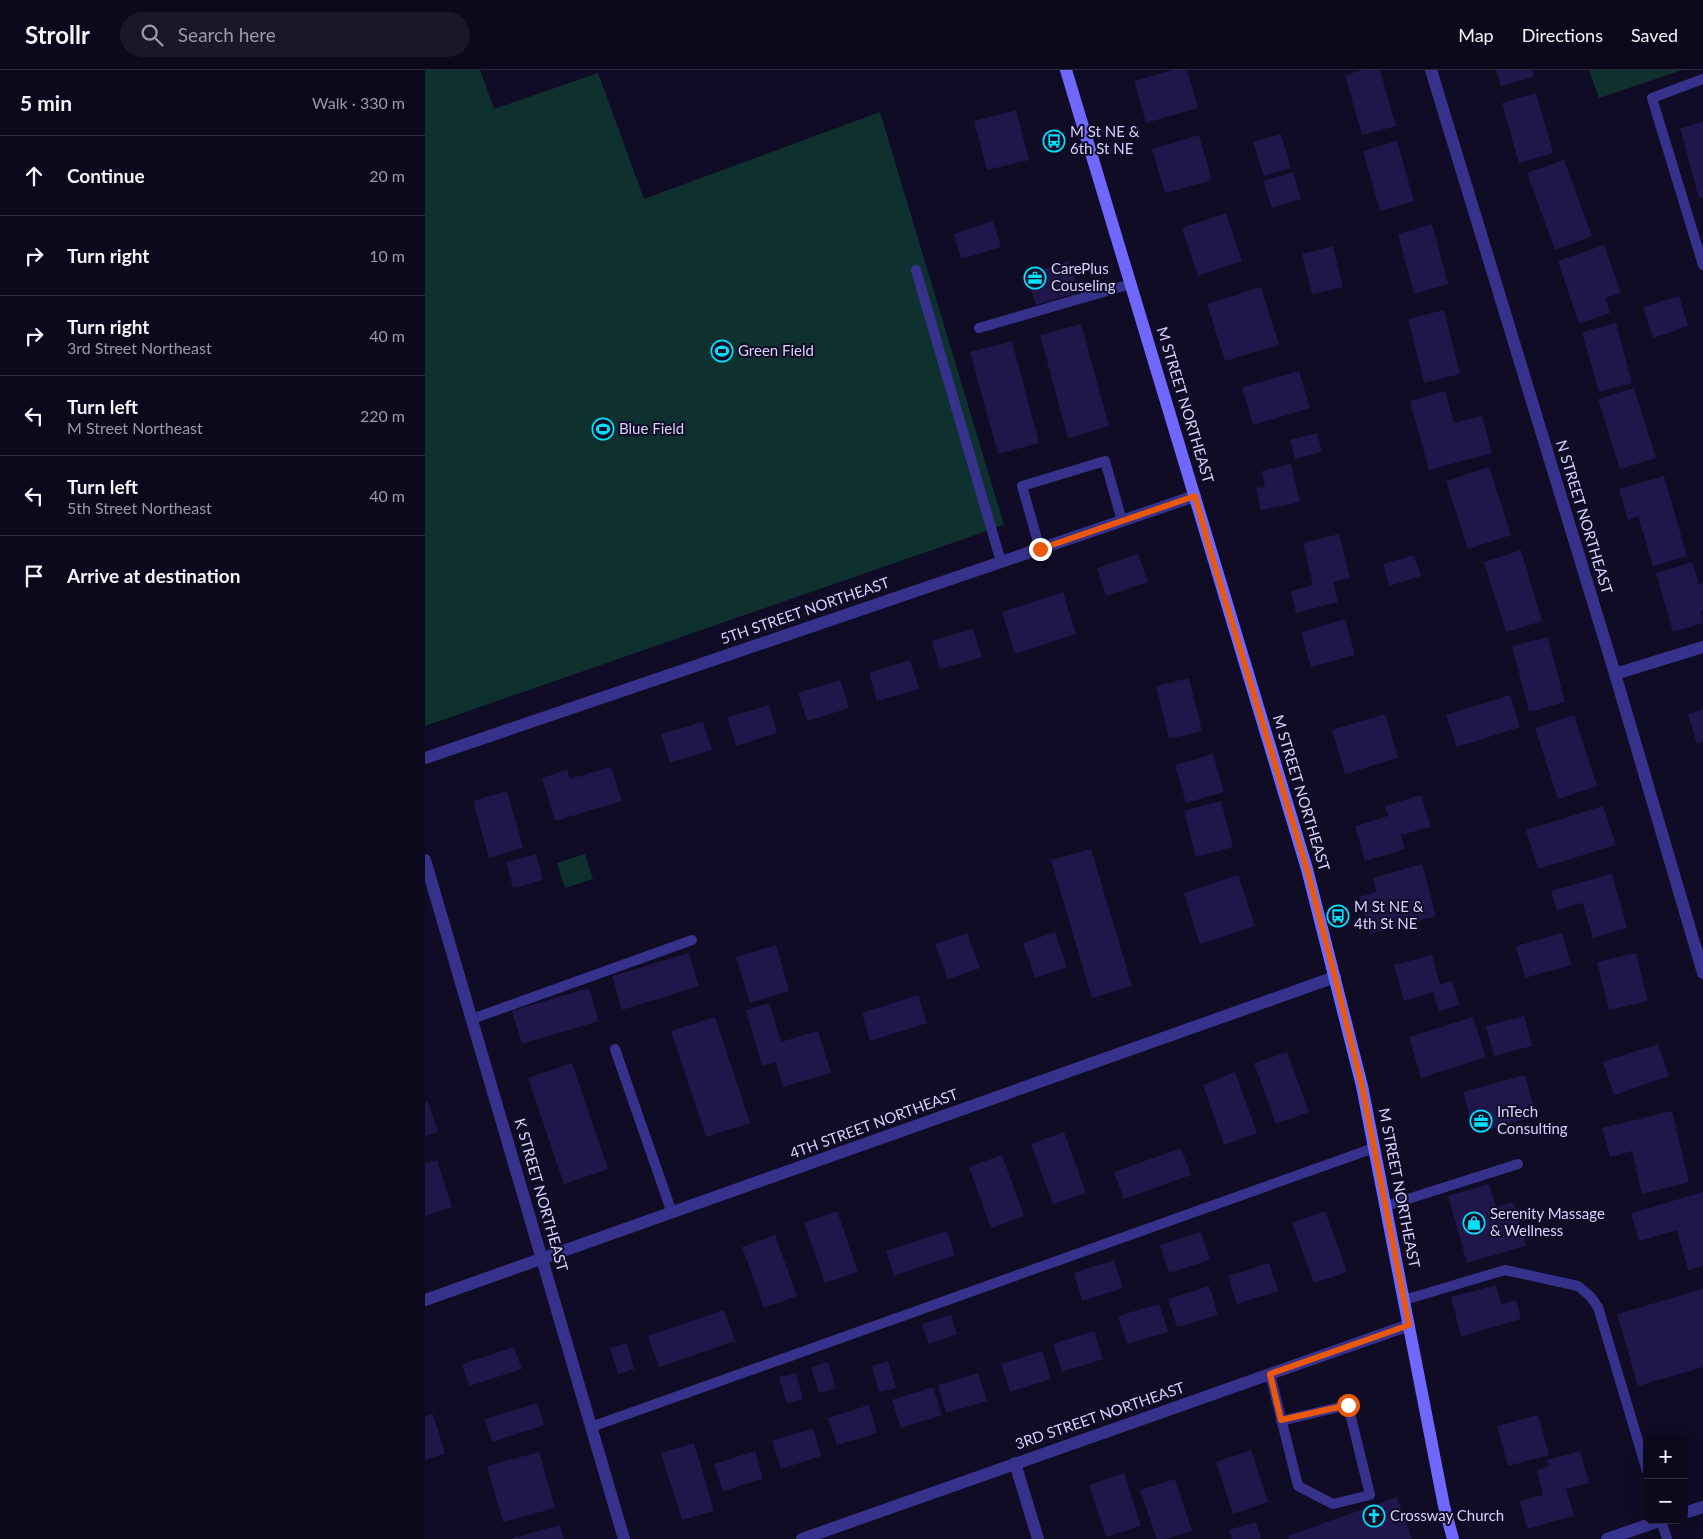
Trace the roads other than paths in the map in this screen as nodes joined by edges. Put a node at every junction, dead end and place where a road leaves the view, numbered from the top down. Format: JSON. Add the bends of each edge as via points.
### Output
{"nodes":[{"id":1,"x":1066,"y":70,"type":"edge"},
{"id":2,"x":1431,"y":70,"type":"edge"},
{"id":3,"x":1703,"y":79,"type":"edge"},
{"id":4,"x":1703,"y":265,"type":"edge"},
{"id":5,"x":916,"y":270,"type":"dead end"},
{"id":6,"x":1131,"y":284,"type":"junction"},
{"id":7,"x":979,"y":328,"type":"dead end"},
{"id":8,"x":1195,"y":496,"type":"junction"},
{"id":9,"x":1122,"y":521,"type":"junction"},
{"id":10,"x":1040,"y":549,"type":"junction"},
{"id":11,"x":1001,"y":562,"type":"junction"},
{"id":12,"x":1703,"y":647,"type":"edge"},
{"id":13,"x":1615,"y":674,"type":"junction"},
{"id":14,"x":425,"y":758,"type":"edge"},
{"id":15,"x":425,"y":860,"type":"edge"},
{"id":16,"x":692,"y":940,"type":"dead end"},
{"id":17,"x":1703,"y":973,"type":"edge"},
{"id":18,"x":1335,"y":977,"type":"junction"},
{"id":19,"x":472,"y":1019,"type":"junction"},
{"id":20,"x":615,"y":1049,"type":"dead end"},
{"id":21,"x":1374,"y":1148,"type":"junction"},
{"id":22,"x":1518,"y":1164,"type":"dead end"},
{"id":23,"x":1386,"y":1206,"type":"junction"},
{"id":24,"x":672,"y":1213,"type":"junction"},
{"id":25,"x":543,"y":1259,"type":"junction"},
{"id":26,"x":425,"y":1300,"type":"edge"},
{"id":27,"x":1404,"y":1300,"type":"junction"},
{"id":28,"x":1409,"y":1325,"type":"junction"},
{"id":29,"x":1270,"y":1374,"type":"junction"},
{"id":30,"x":1281,"y":1420,"type":"junction"},
{"id":31,"x":591,"y":1427,"type":"junction"},
{"id":32,"x":1643,"y":1458,"type":"edge"},
{"id":33,"x":1015,"y":1463,"type":"junction"},
{"id":34,"x":1703,"y":1507,"type":"edge"},
{"id":35,"x":1688,"y":1512,"type":"edge"},
{"id":36,"x":1650,"y":1524,"type":"edge"},
{"id":37,"x":1662,"y":1524,"type":"edge"},
{"id":38,"x":624,"y":1539,"type":"edge"},
{"id":39,"x":802,"y":1539,"type":"edge"},
{"id":40,"x":1038,"y":1539,"type":"edge"},
{"id":41,"x":1453,"y":1539,"type":"edge"},
{"id":42,"x":1607,"y":1539,"type":"edge"},
{"id":43,"x":1667,"y":1539,"type":"edge"}],
"edges":[{"from":1,"to":6,"type":"main road","name":"M STREET NORTHEAST"},
{"from":2,"to":13,"type":"street","name":"N STREET NORTHEAST"},
{"from":3,"to":4,"type":"lane","via":[[1652,98]]},
{"from":5,"to":11,"type":"lane"},
{"from":6,"to":7,"type":"lane"},
{"from":6,"to":8,"type":"main road","name":"M STREET NORTHEAST"},
{"from":8,"to":9,"type":"street","name":"5TH STREET NORTHEAST"},
{"from":8,"to":18,"type":"main road","name":"M STREET NORTHEAST","via":[[1307,869]]},
{"from":9,"to":10,"type":"street","name":"5TH STREET NORTHEAST"},
{"from":9,"to":10,"type":"lane","via":[[1105,461],[1022,486]]},
{"from":10,"to":11,"type":"street","name":"5TH STREET NORTHEAST"},
{"from":11,"to":14,"type":"street","name":"5TH STREET NORTHEAST"},
{"from":12,"to":13,"type":"street"},
{"from":13,"to":17,"type":"street","name":"N STREET NORTHEAST"},
{"from":15,"to":19,"type":"street","name":"K STREET NORTHEAST"},
{"from":16,"to":19,"type":"lane"},
{"from":18,"to":21,"type":"main road","name":"M STREET NORTHEAST"},
{"from":18,"to":24,"type":"street","name":"4TH STREET NORTHEAST"},
{"from":19,"to":25,"type":"street","name":"K STREET NORTHEAST"},
{"from":20,"to":24,"type":"lane"},
{"from":21,"to":23,"type":"main road","name":"M STREET NORTHEAST"},
{"from":21,"to":31,"type":"lane"},
{"from":22,"to":23,"type":"lane"},
{"from":23,"to":27,"type":"main road","name":"M STREET NORTHEAST"},
{"from":24,"to":25,"type":"street","name":"4TH STREET NORTHEAST"},
{"from":25,"to":26,"type":"street","name":"4TH STREET NORTHEAST"},
{"from":25,"to":31,"type":"street","name":"K STREET NORTHEAST"},
{"from":27,"to":28,"type":"main road","name":"M STREET NORTHEAST"},
{"from":27,"to":32,"type":"lane","via":[[1505,1270],[1578,1286],[1598,1307]]},
{"from":28,"to":29,"type":"street","name":"3RD STREET NORTHEAST"},
{"from":28,"to":41,"type":"main road","name":"M STREET NORTHEAST"},
{"from":29,"to":30,"type":"lane"},
{"from":29,"to":33,"type":"street","name":"3RD STREET NORTHEAST"},
{"from":30,"to":30,"type":"lane","via":[[1298,1486],[1333,1504],[1370,1495],[1348,1405]]},
{"from":31,"to":38,"type":"street","name":"K STREET NORTHEAST"},
{"from":33,"to":39,"type":"street","name":"3RD STREET NORTHEAST"},
{"from":33,"to":40,"type":"street"},
{"from":34,"to":35,"type":"street"},
{"from":36,"to":42,"type":"street"},
{"from":37,"to":43,"type":"lane"}]}
